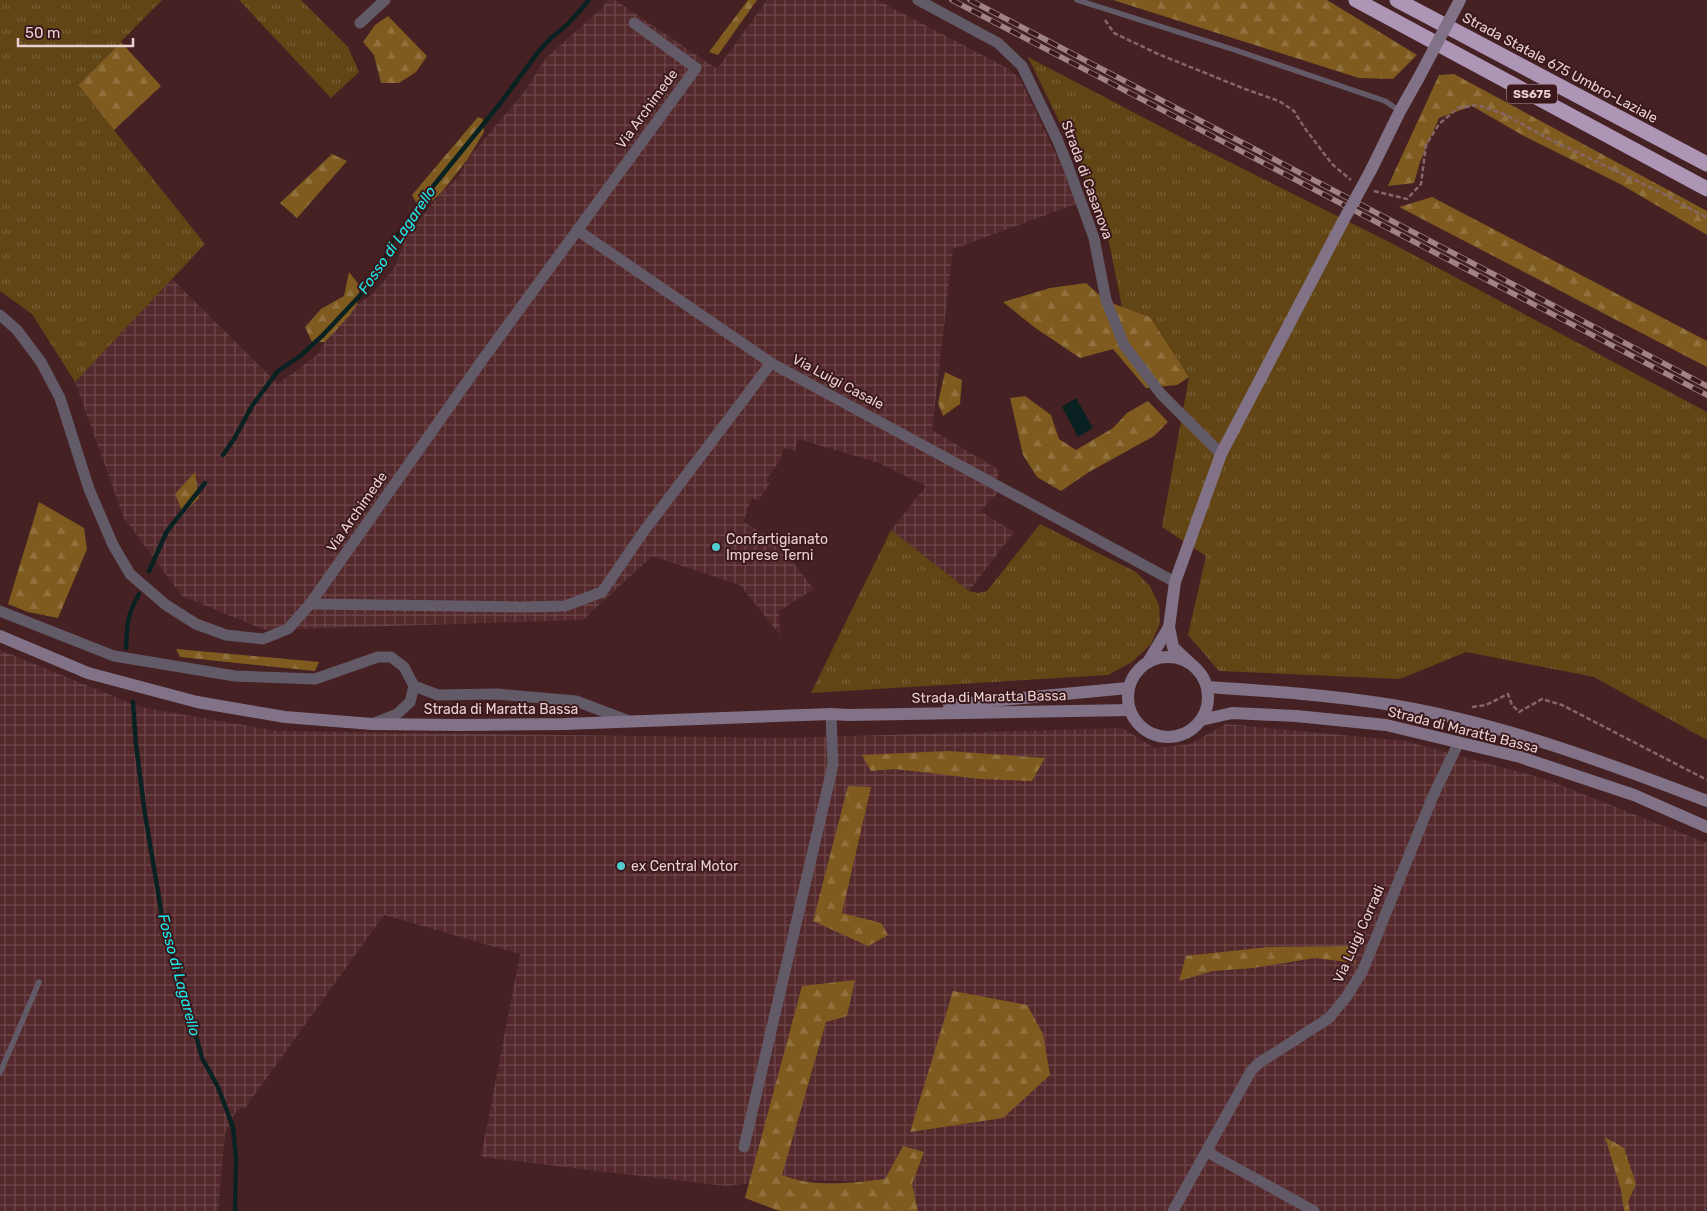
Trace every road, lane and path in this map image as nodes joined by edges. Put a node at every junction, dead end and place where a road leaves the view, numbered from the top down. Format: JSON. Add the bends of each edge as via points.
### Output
{"nodes":[{"id":1,"x":385,"y":0,"type":"edge"},
{"id":2,"x":918,"y":0,"type":"edge"},
{"id":3,"x":1077,"y":0,"type":"edge"},
{"id":4,"x":1356,"y":0,"type":"edge"},
{"id":5,"x":1398,"y":0,"type":"edge"},
{"id":6,"x":1460,"y":0,"type":"edge"},
{"id":7,"x":360,"y":23,"type":"dead end"},
{"id":8,"x":634,"y":23,"type":"dead end"},
{"id":9,"x":1400,"y":111,"type":"junction"},
{"id":10,"x":1707,"y":164,"type":"edge"},
{"id":11,"x":1707,"y":189,"type":"edge"},
{"id":12,"x":577,"y":230,"type":"junction"},
{"id":13,"x":0,"y":315,"type":"edge"},
{"id":14,"x":771,"y":363,"type":"junction"},
{"id":15,"x":1221,"y":454,"type":"junction"},
{"id":16,"x":1176,"y":582,"type":"junction"},
{"id":17,"x":310,"y":604,"type":"junction"},
{"id":18,"x":0,"y":611,"type":"edge"},
{"id":19,"x":1169,"y":628,"type":"junction"},
{"id":20,"x":0,"y":636,"type":"edge"},
{"id":21,"x":1148,"y":662,"type":"junction"},
{"id":22,"x":1190,"y":663,"type":"junction"},
{"id":23,"x":414,"y":686,"type":"junction"},
{"id":24,"x":1207,"y":687,"type":"junction"},
{"id":25,"x":1128,"y":688,"type":"junction"},
{"id":26,"x":1466,"y":708,"type":"dead end"},
{"id":27,"x":1130,"y":710,"type":"junction"},
{"id":28,"x":831,"y":714,"type":"junction"},
{"id":29,"x":850,"y":715,"type":"junction"},
{"id":30,"x":1201,"y":720,"type":"junction"},
{"id":31,"x":630,"y":722,"type":"junction"},
{"id":32,"x":372,"y":724,"type":"junction"},
{"id":33,"x":1459,"y":742,"type":"junction"},
{"id":34,"x":1707,"y":780,"type":"edge"},
{"id":35,"x":1707,"y":801,"type":"edge"},
{"id":36,"x":1707,"y":827,"type":"edge"},
{"id":37,"x":39,"y":982,"type":"dead end"},
{"id":38,"x":0,"y":1074,"type":"edge"},
{"id":39,"x":744,"y":1147,"type":"dead end"},
{"id":40,"x":1207,"y":1152,"type":"junction"},
{"id":41,"x":1173,"y":1211,"type":"edge"},
{"id":42,"x":1314,"y":1211,"type":"edge"}],
"edges":[{"from":1,"to":7,"type":"street"},
{"from":2,"to":15,"type":"street","name":"Strada di Casanova","via":[[998,43],[1022,66],[1069,169],[1094,238],[1106,300],[1124,345],[1162,394]]},
{"from":3,"to":9,"type":"lane","via":[[1385,101]]},
{"from":4,"to":11,"type":"highway","number":"SS675"},
{"from":5,"to":10,"type":"highway","name":"Strada Statale 675 Umbro-Laziale","number":"SS675"},
{"from":6,"to":9,"type":"main road","bridge":true},
{"from":8,"to":12,"type":"street","name":"Via Archimede","via":[[696,68]]},
{"from":9,"to":15,"type":"main road","bridge":true},
{"from":12,"to":14,"type":"street"},
{"from":12,"to":17,"type":"street","name":"Via Archimede"},
{"from":13,"to":17,"type":"street","name":"Via Archimede","via":[[18,330],[32,349],[60,398],[89,489],[113,545],[130,574],[166,605],[196,624],[226,635],[263,639],[288,629]]},
{"from":14,"to":16,"type":"street","name":"Via Luigi Casale"},
{"from":14,"to":17,"type":"street","name":"Via Luigi Casale","via":[[602,592],[565,606]]},
{"from":15,"to":16,"type":"main road"},
{"from":16,"to":19,"type":"main road"},
{"from":18,"to":23,"type":"street","name":"Strada di Maratta Bassa","via":[[114,656],[235,676],[315,679],[378,657],[391,658],[404,667]]},
{"from":19,"to":21,"type":"main road"},
{"from":19,"to":22,"type":"main road","via":[[1173,647]]},
{"from":20,"to":32,"type":"main road","name":"Strada di Maratta Bassa","via":[[88,673],[197,702],[284,717]]},
{"from":21,"to":22,"type":"main road","via":[[1169,656]]},
{"from":21,"to":25,"type":"main road","via":[[1139,668]]},
{"from":22,"to":24,"type":"main road","via":[[1204,678]]},
{"from":23,"to":31,"type":"street","name":"Strada di Maratta Bassa","via":[[438,695],[497,694],[576,701]]},
{"from":23,"to":32,"type":"street","name":"Strada di Maratta Bassa","via":[[410,702],[397,714]]},
{"from":24,"to":30,"type":"main road","via":[[1206,710]]},
{"from":24,"to":35,"type":"main road","name":"Strada di Maratta Bassa","via":[[1302,693],[1393,705],[1461,719],[1645,777]]},
{"from":25,"to":27,"type":"main road"},
{"from":25,"to":29,"type":"main road","name":"Strada di Maratta Bassa"},
{"from":26,"to":34,"type":"path","via":[[1486,705],[1508,694],[1519,712],[1542,699],[1562,705]]},
{"from":27,"to":29,"type":"main road","name":"Strada di Maratta Bassa"},
{"from":27,"to":30,"type":"main road","name":"Strada di Maratta Bassa","via":[[1136,721],[1156,736],[1181,735]]},
{"from":28,"to":29,"type":"main road","name":"Strada di Maratta Bassa"},
{"from":28,"to":31,"type":"main road","name":"Strada di Maratta Bassa"},
{"from":28,"to":39,"type":"street","via":[[833,765]]},
{"from":30,"to":33,"type":"main road","name":"Strada di Maratta Bassa","via":[[1232,713],[1296,716],[1386,725]]},
{"from":31,"to":32,"type":"main road","name":"Strada di Maratta Bassa"},
{"from":33,"to":36,"type":"main road","name":"Strada di Maratta Bassa","via":[[1634,795]]},
{"from":33,"to":40,"type":"street","name":"Via Luigi Corradi","via":[[1433,796],[1363,970],[1329,1018],[1259,1062]]},
{"from":37,"to":38,"type":"lane"},
{"from":40,"to":41,"type":"street","name":"Via Luigi Corradi"},
{"from":40,"to":42,"type":"street"}]}
